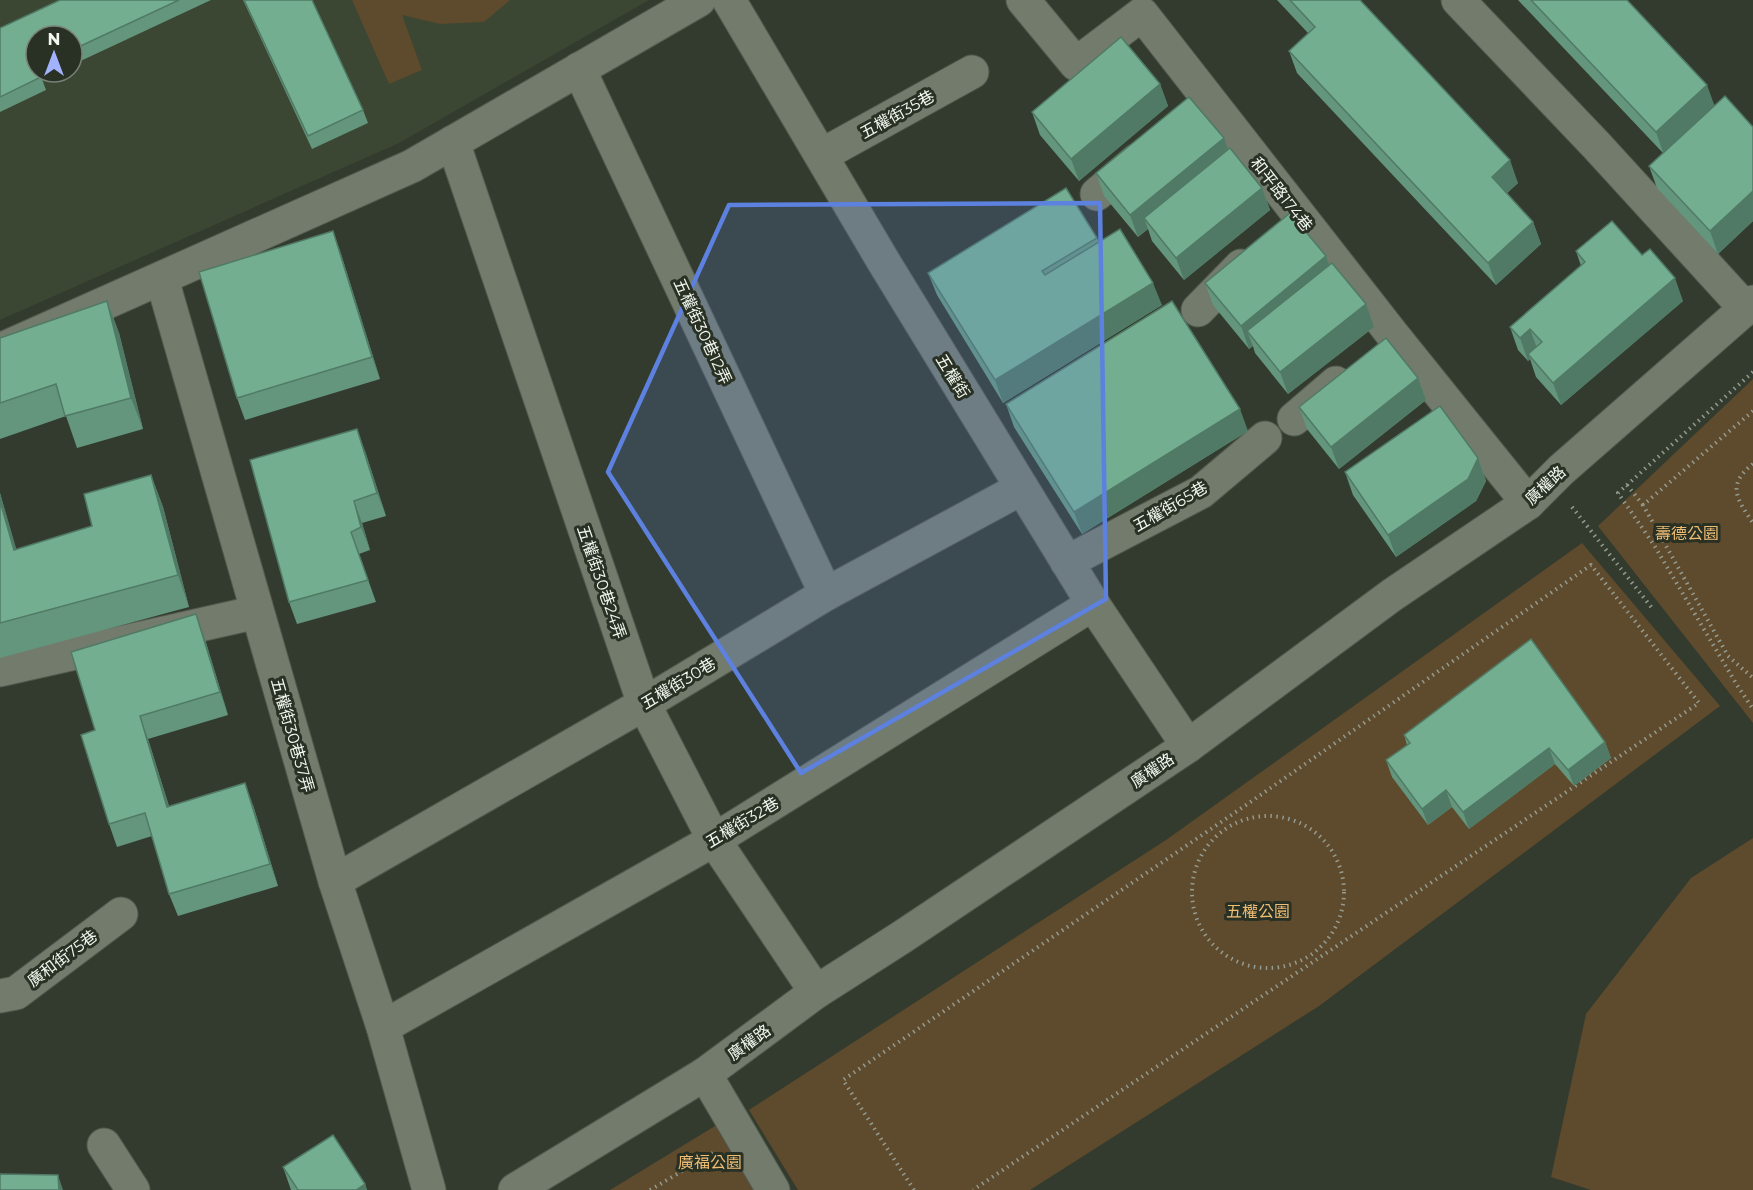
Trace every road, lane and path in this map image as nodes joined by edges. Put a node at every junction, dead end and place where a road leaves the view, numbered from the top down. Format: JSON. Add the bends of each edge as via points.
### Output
{"nodes":[{"id":1,"x":699,"y":0,"type":"edge"},
{"id":2,"x":729,"y":0,"type":"edge"},
{"id":3,"x":1023,"y":0,"type":"edge"},
{"id":4,"x":1458,"y":0,"type":"edge"},
{"id":5,"x":1150,"y":7,"type":"edge"},
{"id":6,"x":579,"y":69,"type":"junction"},
{"id":7,"x":972,"y":72,"type":"dead end"},
{"id":8,"x":1208,"y":99,"type":"junction"},
{"id":9,"x":1182,"y":121,"type":"edge"},
{"id":10,"x":453,"y":142,"type":"junction"},
{"id":11,"x":1157,"y":143,"type":"edge"},
{"id":12,"x":822,"y":155,"type":"junction"},
{"id":13,"x":1097,"y":194,"type":"edge"},
{"id":14,"x":1296,"y":212,"type":"junction"},
{"id":15,"x":162,"y":279,"type":"junction"},
{"id":16,"x":938,"y":286,"type":"edge"},
{"id":17,"x":909,"y":305,"type":"junction"},
{"id":18,"x":1749,"y":305,"type":"edge"},
{"id":19,"x":1198,"y":310,"type":"dead end"},
{"id":20,"x":1374,"y":350,"type":"junction"},
{"id":21,"x":0,"y":351,"type":"edge"},
{"id":22,"x":1753,"y":372,"type":"edge"},
{"id":23,"x":1753,"y":411,"type":"edge"},
{"id":24,"x":1019,"y":416,"type":"edge"},
{"id":25,"x":1294,"y":419,"type":"dead end"},
{"id":26,"x":989,"y":435,"type":"junction"},
{"id":27,"x":1265,"y":438,"type":"dead end"},
{"id":28,"x":1753,"y":464,"type":"edge"},
{"id":29,"x":1551,"y":480,"type":"junction"},
{"id":30,"x":1627,"y":485,"type":"junction"},
{"id":31,"x":1022,"y":488,"type":"junction"},
{"id":32,"x":1528,"y":502,"type":"junction"},
{"id":33,"x":1642,"y":505,"type":"junction"},
{"id":34,"x":1753,"y":523,"type":"edge"},
{"id":35,"x":1067,"y":562,"type":"junction"},
{"id":36,"x":826,"y":594,"type":"junction"},
{"id":37,"x":1093,"y":604,"type":"junction"},
{"id":38,"x":1652,"y":608,"type":"dead end"},
{"id":39,"x":257,"y":612,"type":"junction"},
{"id":40,"x":0,"y":670,"type":"edge"},
{"id":41,"x":1753,"y":678,"type":"edge"},
{"id":42,"x":644,"y":704,"type":"junction"},
{"id":43,"x":1753,"y":709,"type":"edge"},
{"id":44,"x":1188,"y":746,"type":"junction"},
{"id":45,"x":714,"y":840,"type":"junction"},
{"id":46,"x":1330,"y":846,"type":"joint"},
{"id":47,"x":335,"y":881,"type":"junction"},
{"id":48,"x":120,"y":914,"type":"dead end"},
{"id":49,"x":816,"y":992,"type":"junction"},
{"id":50,"x":0,"y":996,"type":"edge"},
{"id":51,"x":382,"y":1027,"type":"junction"},
{"id":52,"x":705,"y":1074,"type":"junction"},
{"id":53,"x":105,"y":1145,"type":"dead end"},
{"id":54,"x":715,"y":1152,"type":"dead end"},
{"id":55,"x":133,"y":1190,"type":"edge"},
{"id":56,"x":429,"y":1190,"type":"edge"},
{"id":57,"x":515,"y":1190,"type":"edge"},
{"id":58,"x":650,"y":1190,"type":"edge"},
{"id":59,"x":773,"y":1190,"type":"edge"},
{"id":60,"x":914,"y":1190,"type":"edge"},
{"id":61,"x":974,"y":1190,"type":"edge"}],
"edges":[{"from":1,"to":6,"type":"street"},
{"from":2,"to":12,"type":"street","name":"五權街"},
{"from":3,"to":5,"type":"street","name":"和平路174巷","via":[[1076,64]]},
{"from":4,"to":18,"type":"street"},
{"from":5,"to":8,"type":"street","name":"和平路174巷"},
{"from":6,"to":10,"type":"street"},
{"from":6,"to":36,"type":"street","name":"五權街30巷12弄"},
{"from":7,"to":12,"type":"street","name":"五權街35巷"},
{"from":8,"to":9,"type":"street"},
{"from":8,"to":14,"type":"street","name":"和平路174巷"},
{"from":10,"to":15,"type":"street","via":[[412,166]]},
{"from":10,"to":42,"type":"street","name":"五權街30巷24弄"},
{"from":11,"to":13,"type":"street"},
{"from":12,"to":17,"type":"street","name":"五權街"},
{"from":14,"to":19,"type":"street"},
{"from":14,"to":20,"type":"street","name":"和平路174巷"},
{"from":15,"to":21,"type":"street"},
{"from":15,"to":39,"type":"street","name":"五權街30巷37弄"},
{"from":16,"to":17,"type":"street"},
{"from":17,"to":26,"type":"street","name":"五權街"},
{"from":18,"to":29,"type":"street","name":"廣權路"},
{"from":20,"to":25,"type":"street"},
{"from":20,"to":32,"type":"street","name":"和平路174巷"},
{"from":22,"to":30,"type":"path"},
{"from":23,"to":33,"type":"path"},
{"from":24,"to":26,"type":"street"},
{"from":26,"to":31,"type":"street","name":"五權街"},
{"from":27,"to":35,"type":"street","name":"五權街65巷","via":[[1201,492]]},
{"from":28,"to":34,"type":"path","via":[[1742,472],[1735,489]]},
{"from":29,"to":32,"type":"street","name":"廣權路"},
{"from":29,"to":38,"type":"path"},
{"from":30,"to":33,"type":"path"},
{"from":30,"to":43,"type":"path","via":[[1618,493]]},
{"from":31,"to":35,"type":"street","name":"五權街"},
{"from":31,"to":36,"type":"street","name":"五權街30巷"},
{"from":32,"to":44,"type":"street","name":"廣權路"},
{"from":33,"to":41,"type":"path","via":[[1728,657]]},
{"from":35,"to":37,"type":"street","name":"五權街"},
{"from":36,"to":42,"type":"street","name":"五權街30巷"},
{"from":37,"to":44,"type":"street","name":"五權街"},
{"from":37,"to":45,"type":"street","name":"五權街32巷"},
{"from":39,"to":40,"type":"street"},
{"from":39,"to":47,"type":"street","name":"五權街30巷37弄"},
{"from":42,"to":45,"type":"street","name":"五權街30巷24弄"},
{"from":42,"to":47,"type":"street","name":"五權街30巷"},
{"from":44,"to":49,"type":"street","name":"廣權路"},
{"from":45,"to":49,"type":"street","name":"五權街30巷24弄"},
{"from":45,"to":51,"type":"street","name":"五權街32巷"},
{"from":46,"to":46,"type":"path","via":[[1313,829],[1291,819],[1267,815],[1243,820],[1222,831],[1205,848],[1194,873],[1192,899],[1199,924],[1214,946],[1236,961],[1261,968],[1288,966],[1312,955],[1331,936],[1342,915],[1346,891]]},
{"from":47,"to":51,"type":"street","name":"五權街30巷37弄"},
{"from":48,"to":50,"type":"street","name":"廣和街75巷","via":[[16,993]]},
{"from":49,"to":52,"type":"street","name":"廣權路"},
{"from":51,"to":56,"type":"street","name":"五權街30巷37弄"},
{"from":52,"to":57,"type":"street","name":"廣權路"},
{"from":52,"to":59,"type":"street"},
{"from":53,"to":55,"type":"street"},
{"from":54,"to":58,"type":"path"},
{"from":60,"to":61,"type":"path","via":[[843,1080],[1591,565],[1699,703]]}]}
